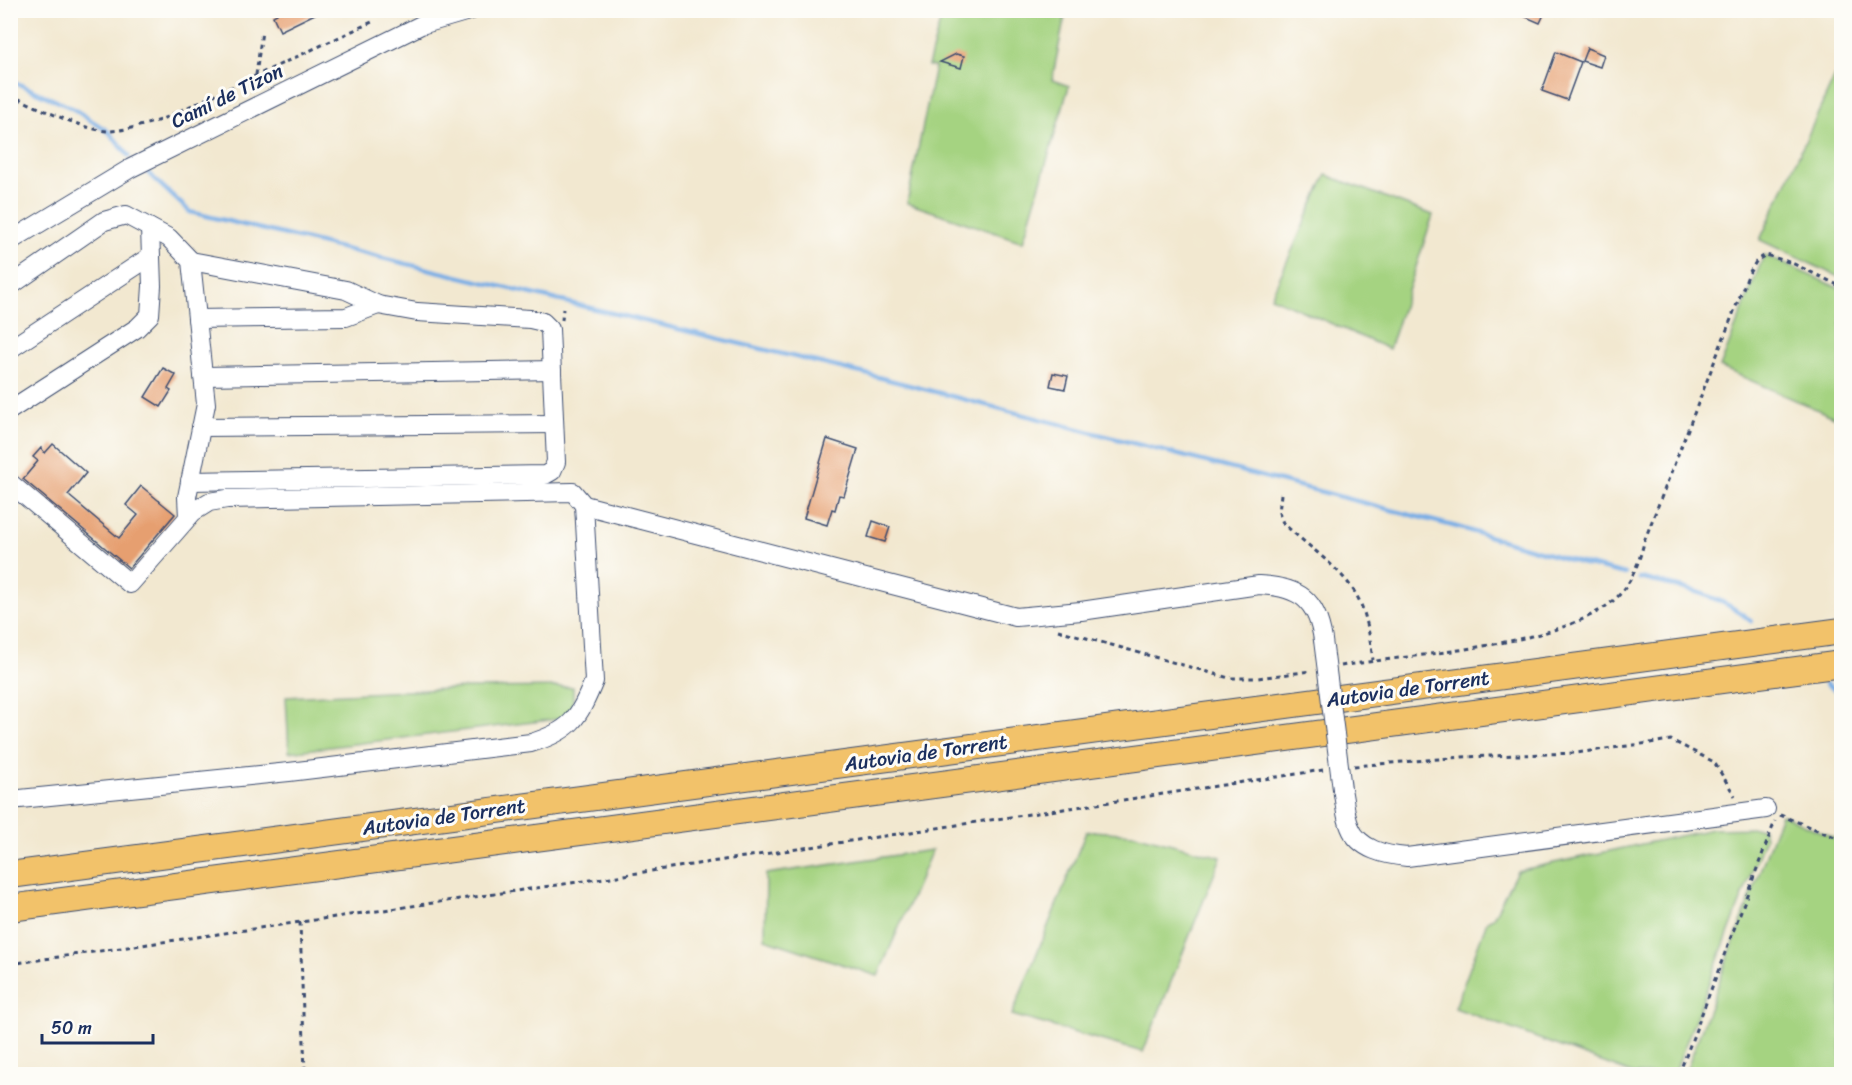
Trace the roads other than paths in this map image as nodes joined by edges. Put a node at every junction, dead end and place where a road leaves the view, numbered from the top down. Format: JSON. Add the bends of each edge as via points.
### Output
{"nodes":[{"id":1,"x":472,"y":10,"type":"edge"},
{"id":2,"x":150,"y":228,"type":"junction"},
{"id":3,"x":10,"y":241,"type":"edge"},
{"id":4,"x":151,"y":256,"type":"junction"},
{"id":5,"x":190,"y":261,"type":"junction"},
{"id":6,"x":10,"y":286,"type":"edge"},
{"id":7,"x":378,"y":305,"type":"junction"},
{"id":8,"x":197,"y":320,"type":"junction"},
{"id":9,"x":10,"y":350,"type":"edge"},
{"id":10,"x":552,"y":370,"type":"junction"},
{"id":11,"x":202,"y":376,"type":"junction"},
{"id":12,"x":10,"y":410,"type":"edge"},
{"id":13,"x":554,"y":424,"type":"junction"},
{"id":14,"x":201,"y":427,"type":"junction"},
{"id":15,"x":190,"y":481,"type":"junction"},
{"id":16,"x":10,"y":483,"type":"edge"},
{"id":17,"x":584,"y":504,"type":"junction"},
{"id":18,"x":188,"y":517,"type":"junction"},
{"id":19,"x":1842,"y":631,"type":"edge"},
{"id":20,"x":1842,"y":664,"type":"edge"},
{"id":21,"x":10,"y":800,"type":"edge"},
{"id":22,"x":1766,"y":809,"type":"road end"},
{"id":23,"x":10,"y":875,"type":"edge"},
{"id":24,"x":232,"y":879,"type":"junction"},
{"id":25,"x":10,"y":908,"type":"edge"},
{"id":26,"x":10,"y":915,"type":"edge"}],
"edges":[{"from":1,"to":3,"type":"street","name":"Camí de Tizon","via":[[421,25],[142,162]]},
{"from":2,"to":4,"type":"street"},
{"from":2,"to":5,"type":"street","via":[[169,238]]},
{"from":2,"to":6,"type":"street","via":[[126,215],[104,221]]},
{"from":4,"to":9,"type":"street"},
{"from":4,"to":12,"type":"street","via":[[150,315]]},
{"from":5,"to":7,"type":"street","via":[[346,290]]},
{"from":5,"to":8,"type":"street"},
{"from":7,"to":8,"type":"street","via":[[346,317]]},
{"from":7,"to":10,"type":"street","via":[[543,322],[550,329]]},
{"from":8,"to":11,"type":"street"},
{"from":10,"to":11,"type":"street"},
{"from":10,"to":13,"type":"street"},
{"from":11,"to":14,"type":"street","via":[[206,404]]},
{"from":13,"to":14,"type":"street"},
{"from":13,"to":15,"type":"street","via":[[556,462],[545,475]]},
{"from":14,"to":15,"type":"street"},
{"from":15,"to":18,"type":"street"},
{"from":16,"to":18,"type":"street","via":[[130,584]]},
{"from":17,"to":18,"type":"street","via":[[573,492],[227,498],[209,502]]},
{"from":17,"to":21,"type":"street","via":[[594,681],[570,725],[551,737],[531,743],[289,772]]},
{"from":17,"to":22,"type":"street","bridge":true,"via":[[1016,617],[1259,585],[1282,586],[1314,607],[1320,623],[1350,829],[1365,847],[1388,855],[1407,857]]},
{"from":19,"to":23,"type":"highway","name":"Autovia de Torrent"},
{"from":20,"to":24,"type":"highway","name":"Autovia de Torrent"},
{"from":24,"to":25,"type":"highway","name":"Autovia de Torrent"},
{"from":24,"to":26,"type":"highway"}]}
